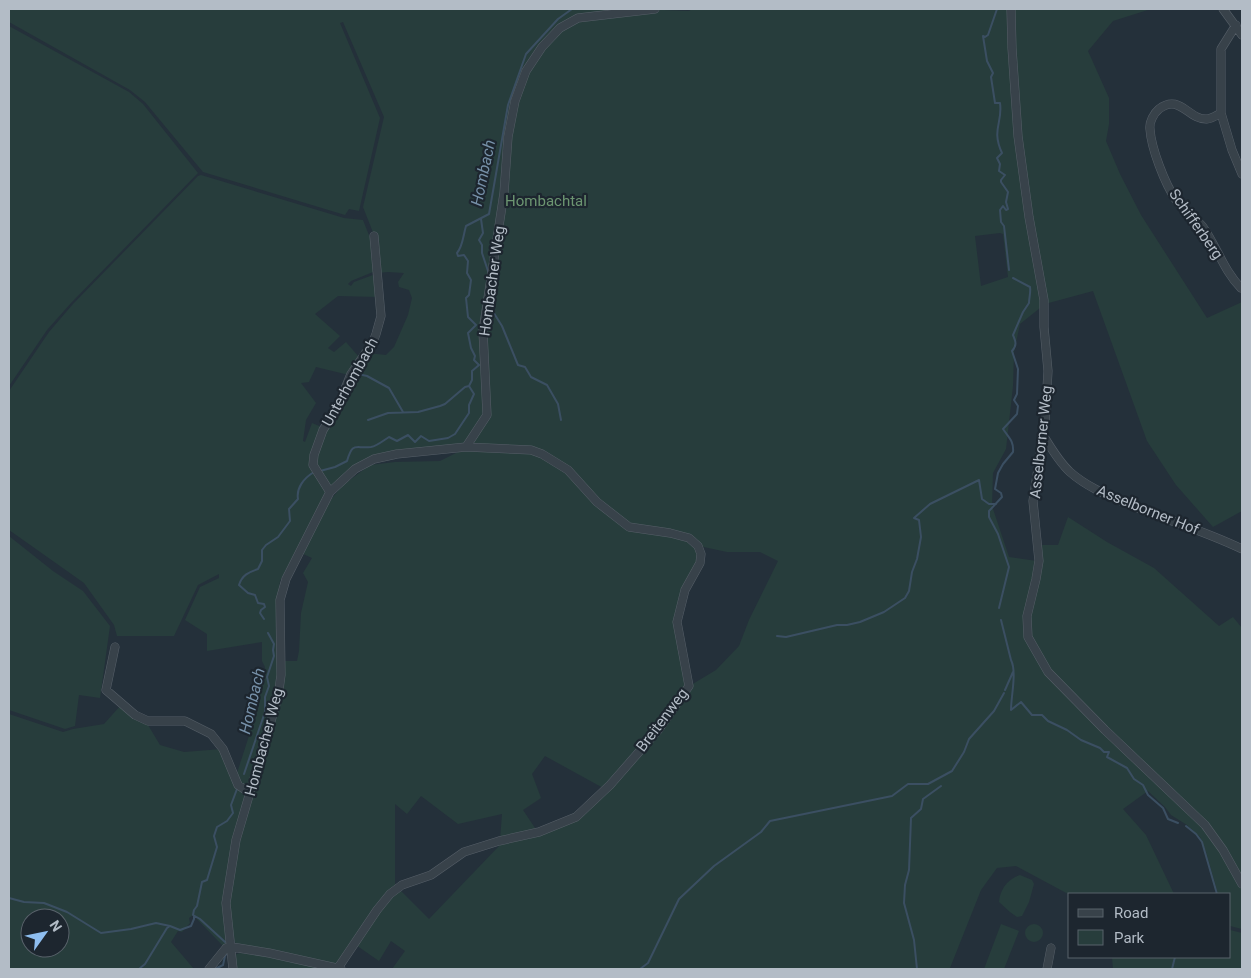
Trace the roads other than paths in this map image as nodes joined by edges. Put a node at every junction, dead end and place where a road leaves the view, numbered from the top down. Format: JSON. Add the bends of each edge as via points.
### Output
{"nodes":[{"id":1,"x":655,"y":9,"type":"edge"},
{"id":2,"x":1011,"y":9,"type":"edge"},
{"id":3,"x":1223,"y":9,"type":"edge"},
{"id":4,"x":1236,"y":25,"type":"junction"},
{"id":5,"x":1242,"y":35,"type":"edge"},
{"id":6,"x":1221,"y":113,"type":"junction"},
{"id":7,"x":1242,"y":174,"type":"edge"},
{"id":8,"x":374,"y":236,"type":"dead end"},
{"id":9,"x":1241,"y":288,"type":"edge"},
{"id":10,"x":1043,"y":435,"type":"junction"},
{"id":11,"x":466,"y":447,"type":"junction"},
{"id":12,"x":330,"y":492,"type":"junction"},
{"id":13,"x":1242,"y":549,"type":"edge"},
{"id":14,"x":115,"y":647,"type":"dead end"},
{"id":15,"x":250,"y":793,"type":"junction"},
{"id":16,"x":1242,"y":884,"type":"edge"},
{"id":17,"x":232,"y":948,"type":"junction"},
{"id":18,"x":1050,"y":948,"type":"dead end"},
{"id":19,"x":340,"y":968,"type":"edge"},
{"id":20,"x":209,"y":969,"type":"edge"},
{"id":21,"x":233,"y":969,"type":"edge"},
{"id":22,"x":1047,"y":969,"type":"edge"}],
"edges":[{"from":1,"to":11,"type":"street","name":"Hombacher Weg","via":[[578,18],[569,22],[546,42],[526,71],[515,101],[508,137],[504,193],[483,331],[487,415]]},
{"from":2,"to":10,"type":"street","name":"Asselborner Weg","via":[[1018,136],[1044,300],[1048,372]]},
{"from":3,"to":4,"type":"street"},
{"from":4,"to":5,"type":"street"},
{"from":4,"to":6,"type":"street","via":[[1221,49]]},
{"from":6,"to":7,"type":"street"},
{"from":6,"to":9,"type":"street","name":"Schifferberg","via":[[1208,119],[1195,117],[1183,106],[1166,104],[1158,110],[1149,128],[1156,159],[1176,200],[1202,226],[1233,280]]},
{"from":8,"to":12,"type":"street","name":"Unterhombach","via":[[381,316],[373,342],[351,374],[314,455],[313,465]]},
{"from":10,"to":13,"type":"street","name":"Asselborner Hof","via":[[1070,472],[1100,492]]},
{"from":10,"to":16,"type":"street","name":"Asselborner Weg","via":[[1033,501],[1039,561],[1027,616],[1028,637],[1048,672],[1205,825]]},
{"from":11,"to":12,"type":"street","name":"Hombacher Weg","via":[[374,459],[355,469]]},
{"from":11,"to":19,"type":"street","name":"Breitenweg","via":[[518,448],[542,454],[568,470],[598,502],[629,527],[689,538],[698,546],[702,554],[700,563],[685,590],[677,622],[689,686],[659,729],[576,818],[539,832],[464,852],[431,875],[402,885],[377,910]]},
{"from":12,"to":15,"type":"street","name":"Hombacher Weg","via":[[282,589],[278,697]]},
{"from":14,"to":15,"type":"street","via":[[106,690],[135,716],[148,721],[184,721],[212,734],[223,749],[238,785]]},
{"from":15,"to":17,"type":"street","name":"Hombacher Weg","via":[[236,840],[226,903]]},
{"from":17,"to":19,"type":"street","name":"Breitenweg"},
{"from":17,"to":20,"type":"street","via":[[226,948]]},
{"from":17,"to":21,"type":"street","name":"Hombacher Weg"},
{"from":18,"to":22,"type":"street"}]}
